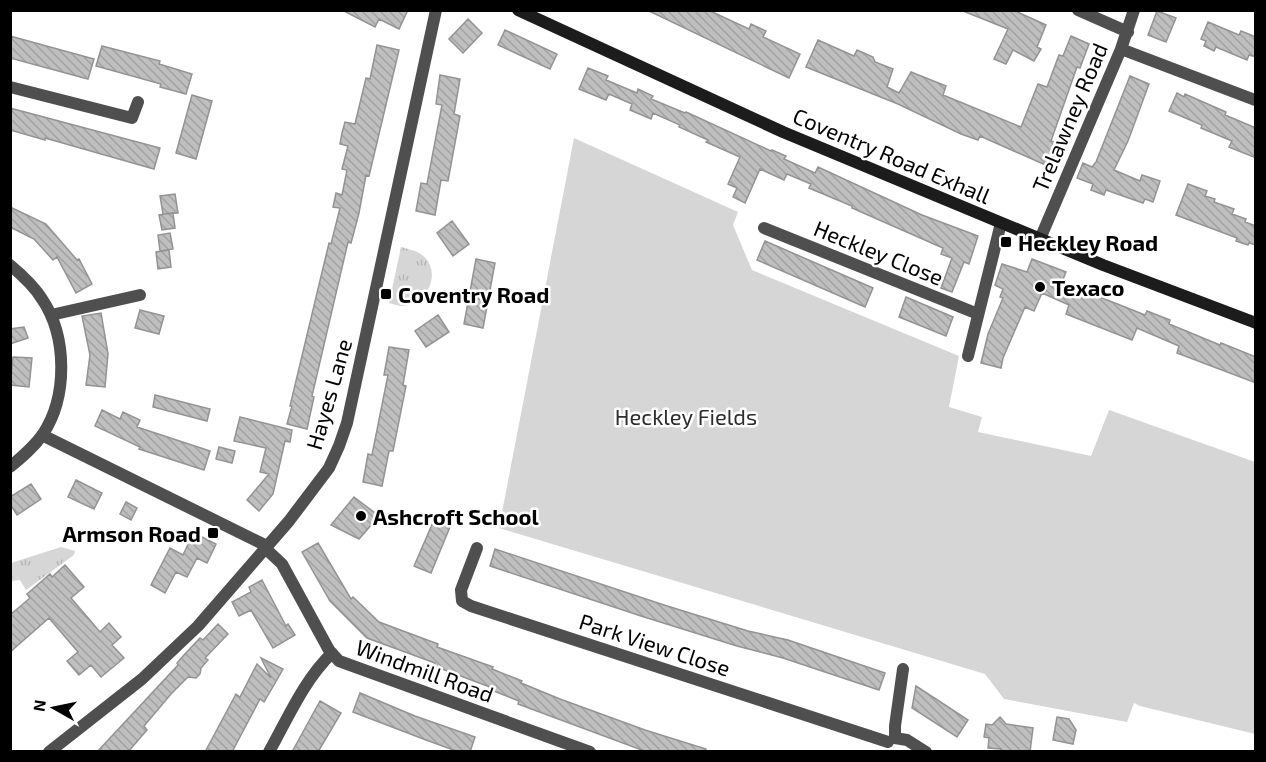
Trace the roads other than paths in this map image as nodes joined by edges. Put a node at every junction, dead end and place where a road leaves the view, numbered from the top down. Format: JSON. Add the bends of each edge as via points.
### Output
{"nodes":[{"id":1,"x":436,"y":10,"type":"edge"},
{"id":2,"x":518,"y":10,"type":"edge"},
{"id":3,"x":1078,"y":10,"type":"edge"},
{"id":4,"x":1134,"y":10,"type":"edge"},
{"id":5,"x":1128,"y":32,"type":"junction"},
{"id":6,"x":1121,"y":49,"type":"junction"},
{"id":7,"x":10,"y":87,"type":"edge"},
{"id":8,"x":1255,"y":100,"type":"edge"},
{"id":9,"x":138,"y":102,"type":"dead end"},
{"id":10,"x":1001,"y":223,"type":"junction"},
{"id":11,"x":764,"y":228,"type":"dead end"},
{"id":12,"x":1040,"y":239,"type":"junction"},
{"id":13,"x":10,"y":266,"type":"edge"},
{"id":14,"x":140,"y":295,"type":"dead end"},
{"id":15,"x":51,"y":315,"type":"junction"},
{"id":16,"x":978,"y":315,"type":"junction"},
{"id":17,"x":1256,"y":323,"type":"edge"},
{"id":18,"x":968,"y":356,"type":"dead end"},
{"id":19,"x":42,"y":435,"type":"junction"},
{"id":20,"x":10,"y":467,"type":"edge"},
{"id":21,"x":266,"y":547,"type":"junction"},
{"id":22,"x":477,"y":549,"type":"dead end"},
{"id":23,"x":332,"y":653,"type":"junction"},
{"id":24,"x":903,"y":669,"type":"dead end"},
{"id":25,"x":889,"y":744,"type":"edge"},
{"id":26,"x":49,"y":752,"type":"edge"},
{"id":27,"x":269,"y":752,"type":"edge"},
{"id":28,"x":590,"y":752,"type":"edge"},
{"id":29,"x":926,"y":752,"type":"edge"}],
"edges":[{"from":1,"to":21,"type":"street","name":"Hayes Lane","via":[[347,423],[329,468]]},
{"from":2,"to":10,"type":"main road","name":"Coventry Road Exhall","via":[[783,132]]},
{"from":3,"to":5,"type":"street"},
{"from":4,"to":5,"type":"street","name":"Trelawney Road"},
{"from":5,"to":6,"type":"street","name":"Trelawney Road"},
{"from":6,"to":8,"type":"street"},
{"from":6,"to":12,"type":"street","name":"Trelawney Road"},
{"from":7,"to":9,"type":"street","via":[[132,118]]},
{"from":10,"to":12,"type":"main road","name":"Coventry Road Exhall"},
{"from":10,"to":16,"type":"street"},
{"from":11,"to":16,"type":"street","name":"Heckley Close"},
{"from":12,"to":17,"type":"main road","name":"Coventry Road Exhall"},
{"from":13,"to":15,"type":"street","via":[[32,285]]},
{"from":14,"to":15,"type":"street"},
{"from":15,"to":19,"type":"street","via":[[60,347],[60,379],[54,409]]},
{"from":16,"to":18,"type":"street"},
{"from":19,"to":20,"type":"street"},
{"from":19,"to":21,"type":"street"},
{"from":21,"to":23,"type":"street","name":"Windmill Road","via":[[282,564]]},
{"from":21,"to":26,"type":"street","name":"Hayes Lane","via":[[178,646]]},
{"from":22,"to":25,"type":"street","name":"Park View Close","via":[[461,590],[462,601],[471,606]]},
{"from":23,"to":27,"type":"street","via":[[317,669]]},
{"from":23,"to":28,"type":"street","name":"Windmill Road","via":[[346,664]]},
{"from":24,"to":25,"type":"street"},
{"from":25,"to":29,"type":"street","via":[[907,740]]}]}
